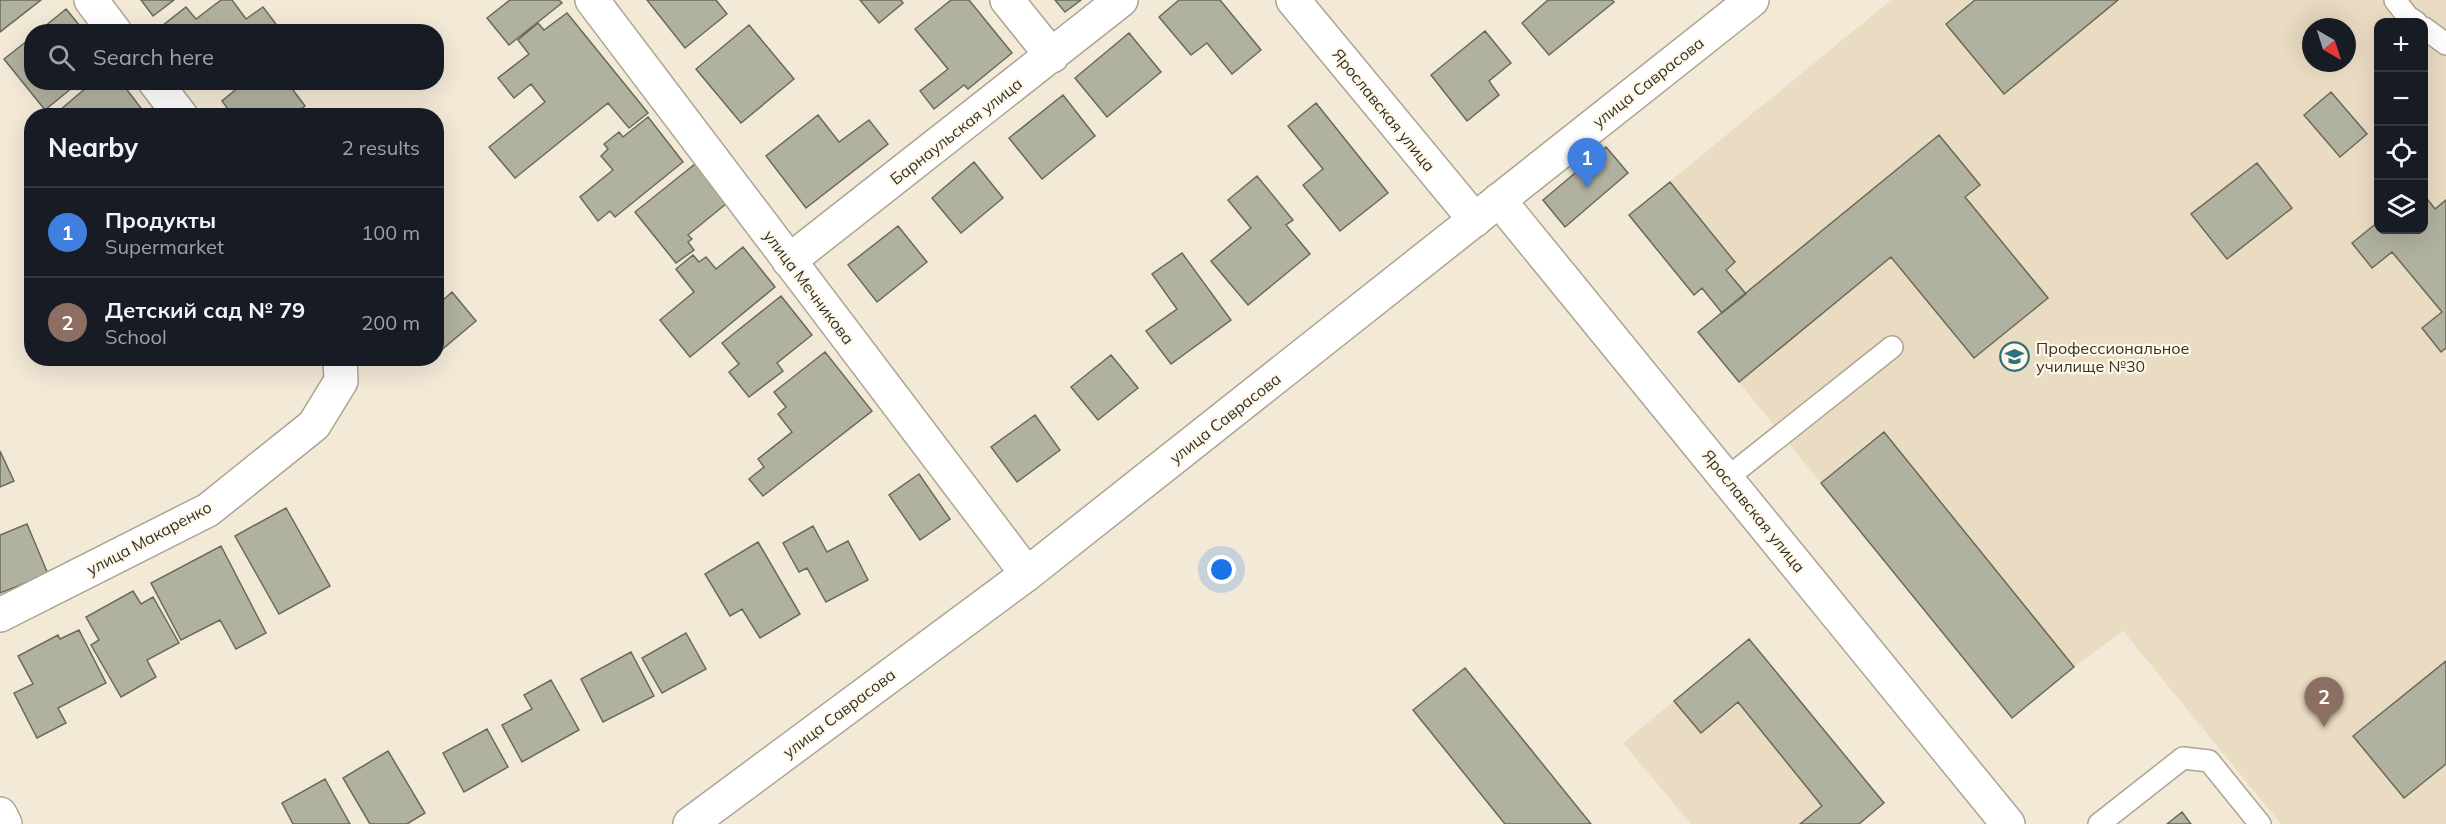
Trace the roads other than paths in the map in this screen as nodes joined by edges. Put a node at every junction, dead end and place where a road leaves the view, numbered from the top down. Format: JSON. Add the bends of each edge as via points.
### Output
{"nodes":[{"id":1,"x":91,"y":0,"type":"edge"},
{"id":2,"x":592,"y":0,"type":"edge"},
{"id":3,"x":1007,"y":0,"type":"edge"},
{"id":4,"x":1121,"y":0,"type":"edge"},
{"id":5,"x":1293,"y":0,"type":"edge"},
{"id":6,"x":1752,"y":0,"type":"edge"},
{"id":7,"x":2395,"y":0,"type":"edge"},
{"id":8,"x":2410,"y":18,"type":"edge"},
{"id":9,"x":109,"y":24,"type":"edge"},
{"id":10,"x":2428,"y":31,"type":"edge"},
{"id":11,"x":2446,"y":44,"type":"edge"},
{"id":12,"x":1052,"y":56,"type":"junction"},
{"id":13,"x":161,"y":90,"type":"edge"},
{"id":14,"x":175,"y":108,"type":"edge"},
{"id":15,"x":1487,"y":210,"type":"junction"},
{"id":16,"x":789,"y":261,"type":"junction"},
{"id":17,"x":1892,"y":347,"type":"dead end"},
{"id":18,"x":340,"y":366,"type":"edge"},
{"id":19,"x":1727,"y":478,"type":"junction"},
{"id":20,"x":1027,"y":574,"type":"junction"},
{"id":21,"x":0,"y":615,"type":"edge"},
{"id":22,"x":0,"y":814,"type":"edge"},
{"id":23,"x":5,"y":824,"type":"edge"},
{"id":24,"x":690,"y":824,"type":"edge"},
{"id":25,"x":2008,"y":824,"type":"edge"},
{"id":26,"x":2099,"y":824,"type":"edge"},
{"id":27,"x":2260,"y":824,"type":"edge"}],
"edges":[{"from":1,"to":9,"type":"street"},
{"from":2,"to":16,"type":"street","name":"улица Мечникова"},
{"from":3,"to":12,"type":"street"},
{"from":4,"to":12,"type":"street","name":"Барнаульская улица"},
{"from":5,"to":15,"type":"street","name":"Ярославская улица"},
{"from":6,"to":15,"type":"street","name":"улица Саврасова"},
{"from":7,"to":8,"type":"lane"},
{"from":10,"to":11,"type":"lane"},
{"from":12,"to":16,"type":"street","name":"Барнаульская улица"},
{"from":13,"to":14,"type":"street"},
{"from":15,"to":19,"type":"street","name":"Ярославская улица"},
{"from":15,"to":20,"type":"street","name":"улица Саврасова"},
{"from":16,"to":20,"type":"street","name":"улица Мечникова"},
{"from":17,"to":19,"type":"lane"},
{"from":18,"to":21,"type":"street","name":"улица Макаренко","via":[[341,381],[314,425],[208,510]]},
{"from":19,"to":25,"type":"street","name":"Ярославская улица"},
{"from":20,"to":24,"type":"street","name":"улица Саврасова"},
{"from":22,"to":23,"type":"street"},
{"from":26,"to":27,"type":"lane","via":[[2183,758],[2209,761]]}]}
